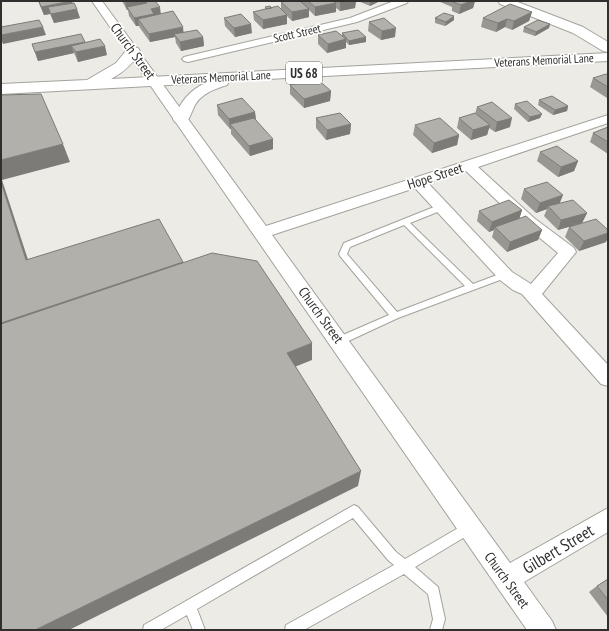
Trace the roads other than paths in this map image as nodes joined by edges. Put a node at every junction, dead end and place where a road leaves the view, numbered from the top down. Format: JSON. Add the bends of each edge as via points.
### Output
{"nodes":[{"id":1,"x":97,"y":1,"type":"edge"},
{"id":2,"x":403,"y":1,"type":"edge"},
{"id":3,"x":504,"y":1,"type":"edge"},
{"id":4,"x":608,"y":48,"type":"edge"},
{"id":5,"x":133,"y":51,"type":"junction"},
{"id":6,"x":608,"y":57,"type":"edge"},
{"id":7,"x":188,"y":59,"type":"dead end"},
{"id":8,"x":242,"y":76,"type":"junction"},
{"id":9,"x":154,"y":81,"type":"junction"},
{"id":10,"x":86,"y":84,"type":"junction"},
{"id":11,"x":1,"y":89,"type":"edge"},
{"id":12,"x":181,"y":119,"type":"junction"},
{"id":13,"x":608,"y":119,"type":"edge"},
{"id":14,"x":468,"y":165,"type":"junction"},
{"id":15,"x":417,"y":181,"type":"junction"},
{"id":16,"x":442,"y":207,"type":"junction"},
{"id":17,"x":405,"y":222,"type":"junction"},
{"id":18,"x":262,"y":233,"type":"junction"},
{"id":19,"x":505,"y":275,"type":"junction"},
{"id":20,"x":472,"y":287,"type":"junction"},
{"id":21,"x":528,"y":290,"type":"junction"},
{"id":22,"x":395,"y":316,"type":"junction"},
{"id":23,"x":340,"y":341,"type":"junction"},
{"id":24,"x":608,"y":378,"type":"edge"},
{"id":25,"x":608,"y":519,"type":"edge"},
{"id":26,"x":469,"y":528,"type":"junction"},
{"id":27,"x":405,"y":566,"type":"junction"},
{"id":28,"x":507,"y":579,"type":"junction"},
{"id":29,"x":190,"y":606,"type":"junction"},
{"id":30,"x":149,"y":630,"type":"edge"},
{"id":31,"x":199,"y":630,"type":"edge"},
{"id":32,"x":291,"y":630,"type":"edge"},
{"id":33,"x":436,"y":630,"type":"edge"},
{"id":34,"x":543,"y":630,"type":"edge"}],
"edges":[{"from":1,"to":5,"type":"street","name":"Church Street"},
{"from":2,"to":7,"type":"street","name":"Scott Street","via":[[354,20]]},
{"from":3,"to":4,"type":"main road","via":[[574,29]]},
{"from":5,"to":9,"type":"street","name":"Church Street"},
{"from":5,"to":10,"type":"main road","via":[[130,58],[120,67]]},
{"from":6,"to":8,"type":"main road","name":"Veterans Memorial Lane","number":"US 68"},
{"from":8,"to":9,"type":"main road","name":"Veterans Memorial Lane","number":"US 68"},
{"from":8,"to":12,"type":"main road","via":[[195,94],[188,102]]},
{"from":9,"to":10,"type":"main road","name":"Veterans Memorial Lane","number":"US 68"},
{"from":9,"to":12,"type":"street","name":"Church Street"},
{"from":10,"to":11,"type":"main road","name":"Veterans Memorial Lane","number":"US 68"},
{"from":12,"to":18,"type":"street","name":"Church Street"},
{"from":13,"to":14,"type":"street","name":"Hope Street"},
{"from":14,"to":15,"type":"street","name":"Hope Street"},
{"from":14,"to":21,"type":"street","via":[[508,203],[568,252],[535,290]]},
{"from":15,"to":16,"type":"street"},
{"from":15,"to":18,"type":"street","name":"Hope Street"},
{"from":16,"to":17,"type":"lane"},
{"from":16,"to":19,"type":"street"},
{"from":17,"to":20,"type":"lane"},
{"from":17,"to":22,"type":"lane","via":[[346,245],[343,254]]},
{"from":18,"to":23,"type":"street","name":"Church Street"},
{"from":19,"to":20,"type":"lane"},
{"from":19,"to":21,"type":"street","via":[[514,284]]},
{"from":20,"to":22,"type":"lane"},
{"from":21,"to":24,"type":"street"},
{"from":22,"to":23,"type":"lane"},
{"from":23,"to":26,"type":"street","name":"Church Street"},
{"from":25,"to":28,"type":"street","name":"Gilbert Street"},
{"from":26,"to":27,"type":"lane"},
{"from":26,"to":28,"type":"street","name":"Church Street"},
{"from":27,"to":29,"type":"lane","via":[[392,556],[354,511]]},
{"from":27,"to":32,"type":"lane"},
{"from":27,"to":33,"type":"lane","via":[[434,591],[440,619]]},
{"from":28,"to":34,"type":"street","name":"Church Street"},
{"from":29,"to":30,"type":"lane"},
{"from":29,"to":31,"type":"lane"}]}
